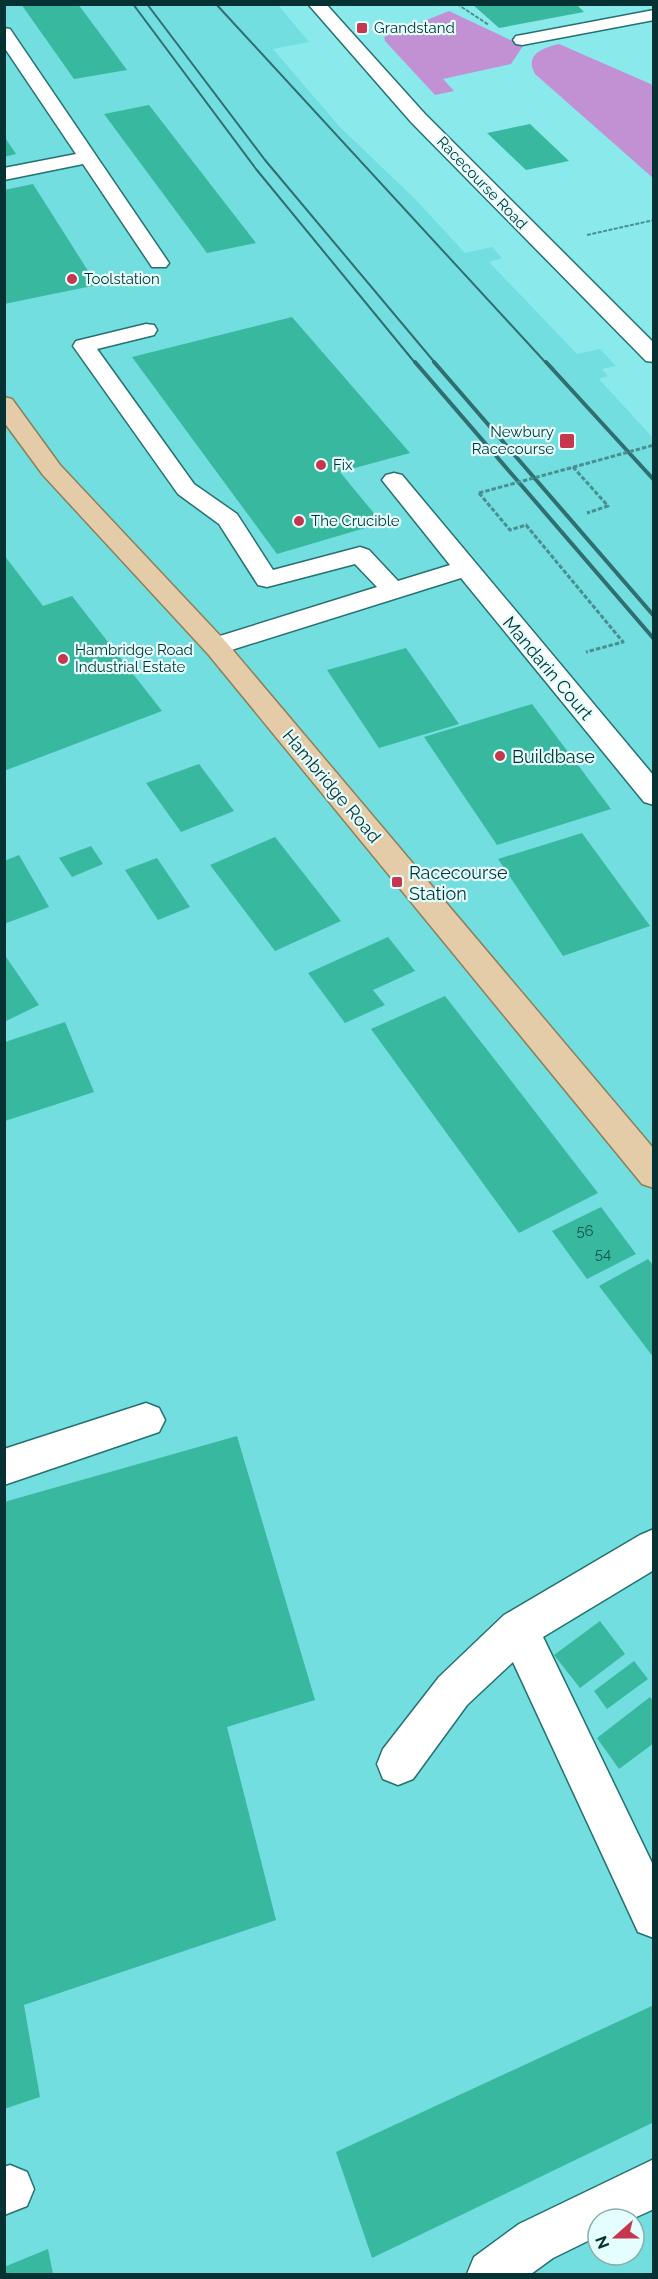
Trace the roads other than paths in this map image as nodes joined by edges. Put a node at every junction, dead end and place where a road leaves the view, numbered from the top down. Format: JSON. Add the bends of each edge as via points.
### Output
{"nodes":[{"id":1,"x":316,"y":4,"type":"edge"},
{"id":2,"x":654,"y":15,"type":"edge"},
{"id":3,"x":4,"y":33,"type":"edge"},
{"id":4,"x":522,"y":40,"type":"dead end"},
{"id":5,"x":87,"y":158,"type":"junction"},
{"id":6,"x":4,"y":174,"type":"edge"},
{"id":7,"x":159,"y":263,"type":"dead end"},
{"id":8,"x":146,"y":330,"type":"dead end"},
{"id":9,"x":654,"y":356,"type":"edge"},
{"id":10,"x":4,"y":404,"type":"edge"},
{"id":11,"x":394,"y":480,"type":"dead end"},
{"id":12,"x":466,"y":568,"type":"junction"},
{"id":13,"x":393,"y":590,"type":"junction"},
{"id":14,"x":216,"y":646,"type":"junction"},
{"id":15,"x":654,"y":795,"type":"edge"},
{"id":16,"x":654,"y":1174,"type":"edge"},
{"id":17,"x":146,"y":1420,"type":"dead end"},
{"id":18,"x":4,"y":1467,"type":"edge"},
{"id":19,"x":654,"y":1548,"type":"edge"},
{"id":20,"x":518,"y":1629,"type":"junction"},
{"id":21,"x":398,"y":1764,"type":"dead end"},
{"id":22,"x":654,"y":1916,"type":"edge"},
{"id":23,"x":654,"y":2183,"type":"edge"},
{"id":24,"x":491,"y":2274,"type":"edge"}],
"edges":[{"from":1,"to":9,"type":"street","name":"Racecourse Road","via":[[418,118]]},
{"from":2,"to":4,"type":"street"},
{"from":3,"to":5,"type":"street"},
{"from":5,"to":6,"type":"street"},
{"from":5,"to":7,"type":"street"},
{"from":8,"to":13,"type":"street","via":[[84,346],[186,489],[228,519],[267,579],[360,555]]},
{"from":10,"to":14,"type":"main road","name":"Hambridge Road","via":[[60,480]]},
{"from":11,"to":12,"type":"street","name":"Mandarin Court"},
{"from":12,"to":13,"type":"street"},
{"from":12,"to":15,"type":"street","name":"Mandarin Court"},
{"from":13,"to":14,"type":"street"},
{"from":14,"to":16,"type":"main road","name":"Hambridge Road"},
{"from":17,"to":18,"type":"street"},
{"from":19,"to":20,"type":"street"},
{"from":20,"to":21,"type":"street","via":[[453,1691]]},
{"from":20,"to":22,"type":"street"},
{"from":23,"to":24,"type":"street","via":[[536,2241]]}]}
